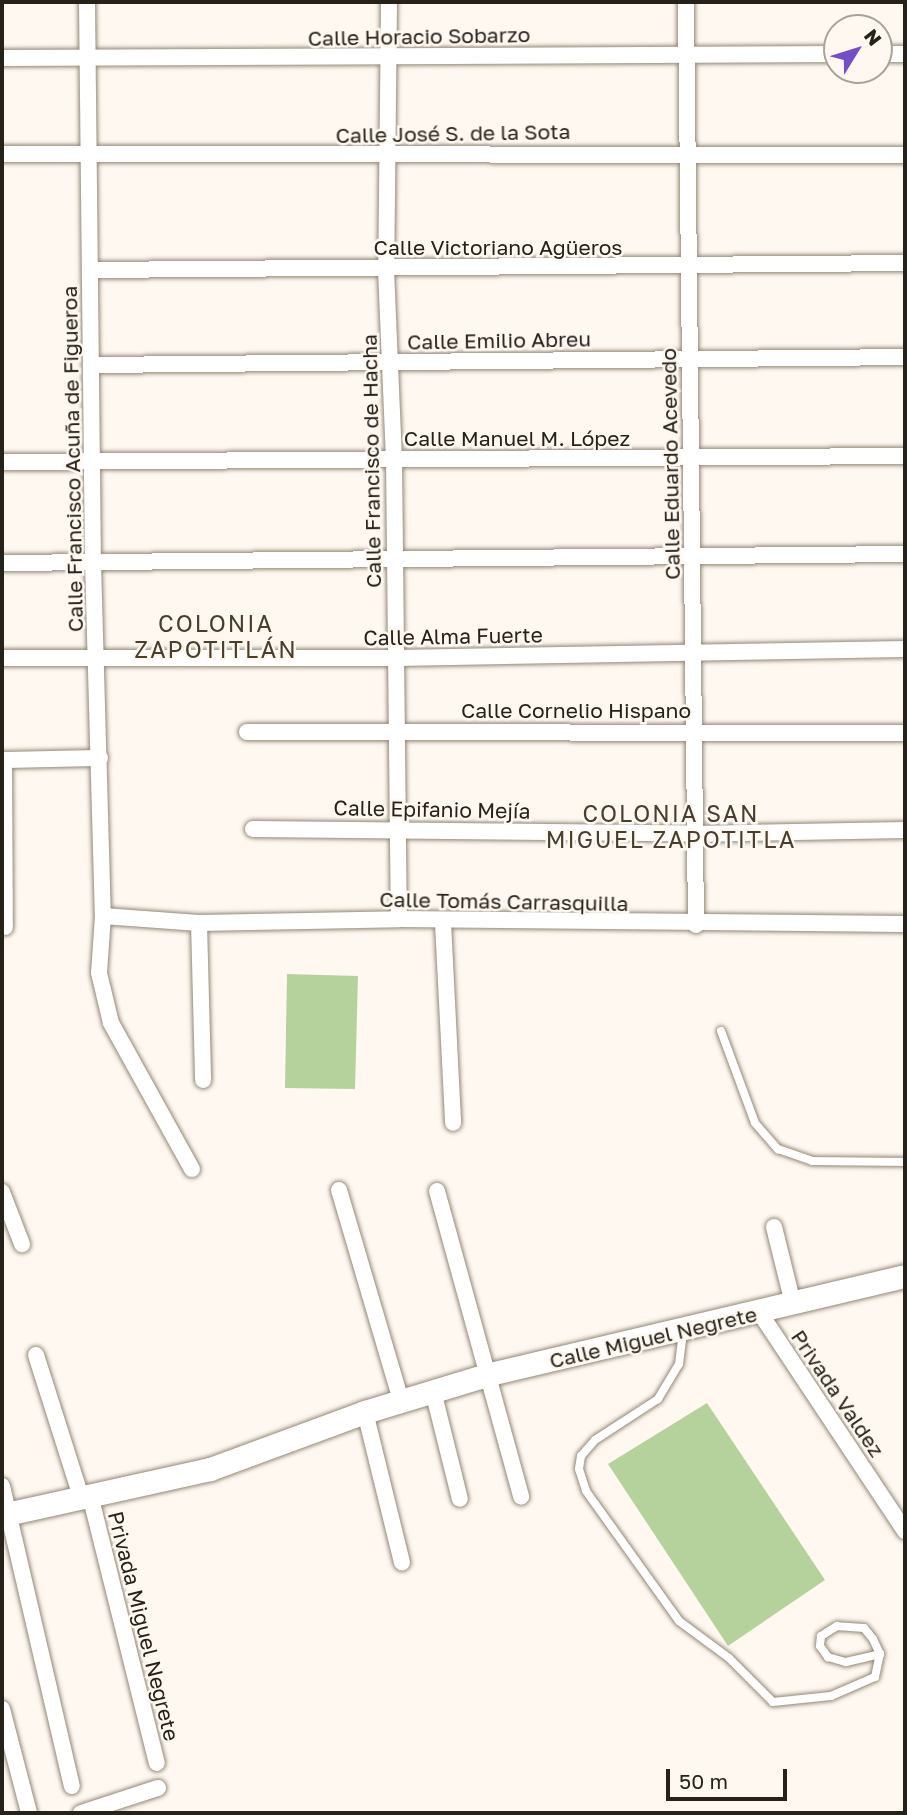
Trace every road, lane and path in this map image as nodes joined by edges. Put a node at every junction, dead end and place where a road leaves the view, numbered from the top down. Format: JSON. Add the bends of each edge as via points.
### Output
{"nodes":[{"id":1,"x":87,"y":2,"type":"edge"},
{"id":2,"x":389,"y":2,"type":"edge"},
{"id":3,"x":686,"y":2,"type":"edge"},
{"id":4,"x":685,"y":53,"type":"junction"},
{"id":5,"x":823,"y":54,"type":"edge"},
{"id":6,"x":87,"y":57,"type":"junction"},
{"id":7,"x":2,"y":58,"type":"edge"},
{"id":8,"x":387,"y":59,"type":"junction"},
{"id":9,"x":688,"y":151,"type":"junction"},
{"id":10,"x":2,"y":154,"type":"edge"},
{"id":11,"x":89,"y":154,"type":"junction"},
{"id":12,"x":905,"y":155,"type":"edge"},
{"id":13,"x":389,"y":156,"type":"junction"},
{"id":14,"x":905,"y":262,"type":"edge"},
{"id":15,"x":691,"y":267,"type":"junction"},
{"id":16,"x":386,"y":269,"type":"junction"},
{"id":17,"x":91,"y":270,"type":"junction"},
{"id":18,"x":905,"y":358,"type":"edge"},
{"id":19,"x":689,"y":359,"type":"junction"},
{"id":20,"x":392,"y":362,"type":"junction"},
{"id":21,"x":93,"y":365,"type":"junction"},
{"id":22,"x":905,"y":456,"type":"edge"},
{"id":23,"x":394,"y":458,"type":"junction"},
{"id":24,"x":689,"y":459,"type":"junction"},
{"id":25,"x":93,"y":461,"type":"junction"},
{"id":26,"x":2,"y":462,"type":"edge"},
{"id":27,"x":905,"y":554,"type":"edge"},
{"id":28,"x":692,"y":556,"type":"junction"},
{"id":29,"x":393,"y":558,"type":"junction"},
{"id":30,"x":2,"y":563,"type":"edge"},
{"id":31,"x":93,"y":563,"type":"junction"},
{"id":32,"x":905,"y":649,"type":"edge"},
{"id":33,"x":692,"y":653,"type":"junction"},
{"id":34,"x":96,"y":658,"type":"junction"},
{"id":35,"x":2,"y":659,"type":"edge"},
{"id":36,"x":397,"y":659,"type":"junction"},
{"id":37,"x":395,"y":731,"type":"junction"},
{"id":38,"x":247,"y":732,"type":"dead end"},
{"id":39,"x":692,"y":732,"type":"junction"},
{"id":40,"x":905,"y":733,"type":"edge"},
{"id":41,"x":100,"y":758,"type":"junction"},
{"id":42,"x":3,"y":760,"type":"edge"},
{"id":43,"x":253,"y":829,"type":"dead end"},
{"id":44,"x":398,"y":829,"type":"junction"},
{"id":45,"x":905,"y":830,"type":"edge"},
{"id":46,"x":694,"y":834,"type":"junction"},
{"id":47,"x":103,"y":916,"type":"junction"},
{"id":48,"x":399,"y":919,"type":"junction"},
{"id":49,"x":199,"y":923,"type":"junction"},
{"id":50,"x":443,"y":923,"type":"junction"},
{"id":51,"x":905,"y":924,"type":"edge"},
{"id":52,"x":696,"y":925,"type":"junction"},
{"id":53,"x":5,"y":928,"type":"dead end"},
{"id":54,"x":721,"y":1031,"type":"dead end"},
{"id":55,"x":203,"y":1080,"type":"dead end"},
{"id":56,"x":453,"y":1123,"type":"dead end"},
{"id":57,"x":905,"y":1162,"type":"edge"},
{"id":58,"x":192,"y":1168,"type":"dead end"},
{"id":59,"x":339,"y":1190,"type":"dead end"},
{"id":60,"x":437,"y":1191,"type":"dead end"},
{"id":61,"x":2,"y":1192,"type":"edge"},
{"id":62,"x":774,"y":1227,"type":"dead end"},
{"id":63,"x":22,"y":1244,"type":"dead end"},
{"id":64,"x":905,"y":1276,"type":"edge"},
{"id":65,"x":793,"y":1304,"type":"junction"},
{"id":66,"x":760,"y":1312,"type":"junction"},
{"id":67,"x":683,"y":1327,"type":"junction"},
{"id":68,"x":36,"y":1355,"type":"dead end"},
{"id":69,"x":490,"y":1374,"type":"junction"},
{"id":70,"x":433,"y":1391,"type":"junction"},
{"id":71,"x":401,"y":1400,"type":"junction"},
{"id":72,"x":365,"y":1412,"type":"junction"},
{"id":73,"x":2,"y":1486,"type":"edge"},
{"id":74,"x":521,"y":1497,"type":"dead end"},
{"id":75,"x":460,"y":1499,"type":"dead end"},
{"id":76,"x":86,"y":1500,"type":"junction"},
{"id":77,"x":6,"y":1514,"type":"edge"},
{"id":78,"x":905,"y":1531,"type":"edge"},
{"id":79,"x":402,"y":1563,"type":"dead end"},
{"id":80,"x":880,"y":1654,"type":"junction"},
{"id":81,"x":2,"y":1709,"type":"edge"},
{"id":82,"x":157,"y":1763,"type":"dead end"},
{"id":83,"x":72,"y":1786,"type":"dead end"},
{"id":84,"x":158,"y":1788,"type":"dead end"},
{"id":85,"x":29,"y":1813,"type":"edge"},
{"id":86,"x":80,"y":1813,"type":"edge"}],
"edges":[{"from":1,"to":6,"type":"street","name":"Calle Francisco Acuña de Figueroa"},
{"from":2,"to":8,"type":"street","name":"Calle Francisco de Hacha"},
{"from":3,"to":4,"type":"street","name":"Calle Eduardo Acevedo"},
{"from":4,"to":5,"type":"street","name":"Calle Horacio Sobarzo"},
{"from":4,"to":8,"type":"street","name":"Calle Horacio Sobarzo"},
{"from":4,"to":9,"type":"street","name":"Calle Eduardo Acevedo"},
{"from":6,"to":7,"type":"street","name":"Calle Horacio Sobarzo"},
{"from":6,"to":8,"type":"street","name":"Calle Horacio Sobarzo"},
{"from":6,"to":11,"type":"street","name":"Calle Francisco Acuña de Figueroa"},
{"from":8,"to":13,"type":"street","name":"Calle Francisco de Hacha"},
{"from":9,"to":12,"type":"street","name":"Calle José S. de la Sota"},
{"from":9,"to":13,"type":"street","name":"Calle José S. de la Sota"},
{"from":9,"to":15,"type":"street","name":"Calle Eduardo Acevedo"},
{"from":10,"to":11,"type":"street","name":"Calle José S. de la Sota"},
{"from":11,"to":13,"type":"street","name":"Calle José S. de la Sota"},
{"from":11,"to":17,"type":"street","name":"Calle Francisco Acuña de Figueroa"},
{"from":13,"to":16,"type":"street","name":"Calle Francisco de Hacha"},
{"from":14,"to":15,"type":"street","name":"Calle Victoriano Agüeros"},
{"from":15,"to":16,"type":"street","name":"Calle Victoriano Agüeros"},
{"from":15,"to":19,"type":"street","name":"Calle Eduardo Acevedo"},
{"from":16,"to":17,"type":"street","name":"Calle Victoriano Agüeros"},
{"from":16,"to":20,"type":"street","name":"Calle Francisco de Hacha"},
{"from":17,"to":21,"type":"street","name":"Calle Francisco Acuña de Figueroa"},
{"from":18,"to":19,"type":"street","name":"Calle Emilio Abreu"},
{"from":19,"to":20,"type":"street","name":"Calle Emilio Abreu"},
{"from":19,"to":24,"type":"street","name":"Calle Eduardo Acevedo"},
{"from":20,"to":21,"type":"street","name":"Calle Emilio Abreu"},
{"from":20,"to":23,"type":"street","name":"Calle Francisco de Hacha"},
{"from":21,"to":25,"type":"street","name":"Calle Francisco Acuña de Figueroa"},
{"from":22,"to":24,"type":"street","name":"Calle Manuel M. López"},
{"from":23,"to":24,"type":"street","name":"Calle Manuel M. López"},
{"from":23,"to":25,"type":"street","name":"Calle Manuel M. López"},
{"from":23,"to":29,"type":"street","name":"Calle Francisco de Hacha"},
{"from":24,"to":28,"type":"street","name":"Calle Eduardo Acevedo"},
{"from":25,"to":26,"type":"street","name":"Calle Manuel M. López"},
{"from":25,"to":31,"type":"street","name":"Calle Francisco Acuña de Figueroa"},
{"from":27,"to":28,"type":"street"},
{"from":28,"to":29,"type":"street"},
{"from":28,"to":33,"type":"street","name":"Calle Eduardo Acevedo"},
{"from":29,"to":31,"type":"street"},
{"from":29,"to":36,"type":"street","name":"Calle Francisco de Hacha"},
{"from":30,"to":31,"type":"street"},
{"from":31,"to":34,"type":"street","name":"Calle Francisco Acuña de Figueroa"},
{"from":32,"to":33,"type":"street","name":"Calle Alma Fuerte"},
{"from":33,"to":36,"type":"street","name":"Calle Alma Fuerte"},
{"from":33,"to":39,"type":"street","name":"Calle Eduardo Acevedo"},
{"from":34,"to":35,"type":"street","name":"Calle Alma Fuerte"},
{"from":34,"to":36,"type":"street","name":"Calle Alma Fuerte"},
{"from":34,"to":41,"type":"street","name":"Calle Francisco Acuña de Figueroa"},
{"from":36,"to":37,"type":"street","name":"Calle Francisco de Hacha"},
{"from":37,"to":38,"type":"street","name":"Calle Cornelio Hispano"},
{"from":37,"to":39,"type":"street","name":"Calle Cornelio Hispano"},
{"from":37,"to":44,"type":"street","name":"Calle Francisco de Hacha"},
{"from":39,"to":40,"type":"street","name":"Calle Cornelio Hispano"},
{"from":39,"to":46,"type":"street","name":"Calle Eduardo Acevedo"},
{"from":41,"to":42,"type":"street"},
{"from":41,"to":47,"type":"street","name":"Calle Francisco Acuña de Figueroa"},
{"from":42,"to":53,"type":"street"},
{"from":43,"to":44,"type":"street","name":"Calle Epifanio Mejía"},
{"from":44,"to":46,"type":"street","name":"Calle Epifanio Mejía"},
{"from":44,"to":48,"type":"street","name":"Calle Francisco de Hacha"},
{"from":45,"to":46,"type":"street","name":"Calle Epifanio Mejía"},
{"from":46,"to":52,"type":"street","name":"Calle Eduardo Acevedo"},
{"from":47,"to":49,"type":"street","name":"Calle Tomás Carrasquilla"},
{"from":47,"to":58,"type":"street","name":"Calle Francisco Acuña de Figueroa","via":[[99,973],[111,1023]]},
{"from":48,"to":49,"type":"street","name":"Calle Tomás Carrasquilla"},
{"from":48,"to":50,"type":"street","name":"Calle Tomás Carrasquilla"},
{"from":49,"to":55,"type":"street"},
{"from":50,"to":52,"type":"street","name":"Calle Tomás Carrasquilla"},
{"from":50,"to":56,"type":"street"},
{"from":51,"to":52,"type":"street","name":"Calle Tomás Carrasquilla"},
{"from":54,"to":57,"type":"lane","via":[[755,1124],[778,1149],[812,1161]]},
{"from":59,"to":71,"type":"street"},
{"from":60,"to":69,"type":"street"},
{"from":61,"to":63,"type":"street"},
{"from":62,"to":65,"type":"street"},
{"from":64,"to":65,"type":"street","name":"Calle Miguel Negrete"},
{"from":65,"to":66,"type":"street","name":"Calle Miguel Negrete"},
{"from":66,"to":67,"type":"street","name":"Calle Miguel Negrete"},
{"from":66,"to":78,"type":"street","name":"Privada Valdez"},
{"from":67,"to":69,"type":"street","name":"Calle Miguel Negrete"},
{"from":67,"to":80,"type":"lane","via":[[679,1364],[670,1384],[648,1408],[595,1440],[581,1456],[579,1469],[586,1492],[679,1621],[729,1658],[773,1702],[831,1696],[860,1686],[875,1677]]},
{"from":68,"to":76,"type":"street","name":"Privada Miguel Negrete"},
{"from":69,"to":70,"type":"street","name":"Calle Miguel Negrete"},
{"from":69,"to":74,"type":"street"},
{"from":70,"to":71,"type":"street","name":"Calle Miguel Negrete"},
{"from":70,"to":75,"type":"street"},
{"from":71,"to":72,"type":"street","name":"Calle Miguel Negrete"},
{"from":72,"to":76,"type":"street","name":"Calle Miguel Negrete","via":[[209,1469]]},
{"from":72,"to":79,"type":"street"},
{"from":73,"to":77,"type":"street"},
{"from":76,"to":77,"type":"street","name":"Calle Miguel Negrete"},
{"from":76,"to":82,"type":"street","name":"Privada Miguel Negrete"},
{"from":77,"to":83,"type":"street"},
{"from":80,"to":80,"type":"lane","via":[[864,1628],[850,1624],[821,1636],[820,1646],[828,1657],[846,1662]]},
{"from":81,"to":85,"type":"street"},
{"from":84,"to":86,"type":"street"}]}
